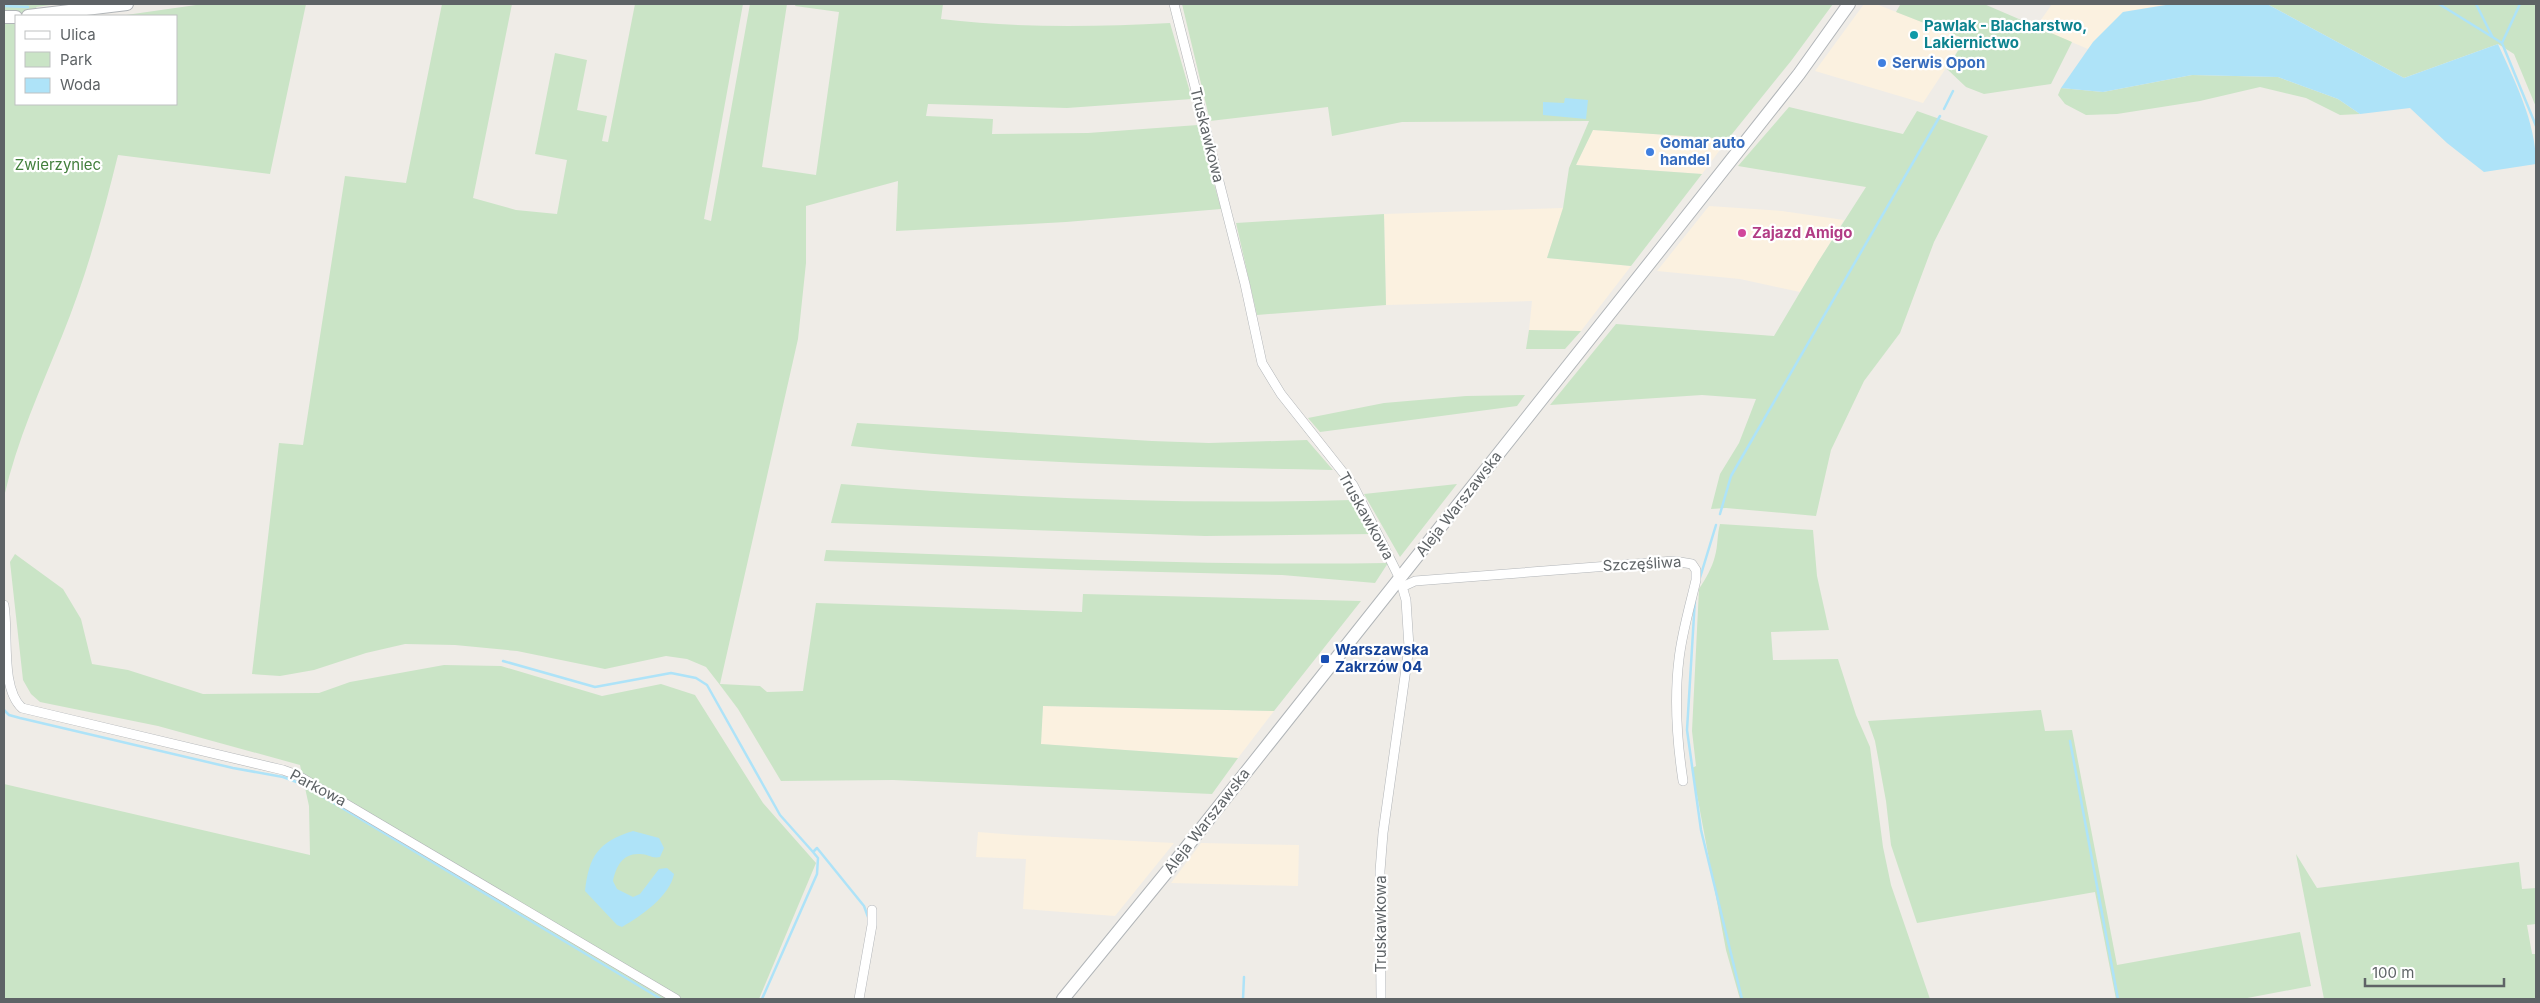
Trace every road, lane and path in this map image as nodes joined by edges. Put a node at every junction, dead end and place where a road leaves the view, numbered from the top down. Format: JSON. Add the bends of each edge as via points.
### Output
{"nodes":[{"id":1,"x":127,"y":4,"type":"edge"},
{"id":2,"x":1174,"y":4,"type":"edge"},
{"id":3,"x":1849,"y":4,"type":"edge"},
{"id":4,"x":36,"y":15,"type":"edge"},
{"id":5,"x":1401,"y":583,"type":"junction"},
{"id":6,"x":4,"y":605,"type":"edge"},
{"id":7,"x":1683,"y":781,"type":"dead end"},
{"id":8,"x":872,"y":910,"type":"dead end"},
{"id":9,"x":676,"y":999,"type":"edge"},
{"id":10,"x":859,"y":999,"type":"edge"},
{"id":11,"x":1064,"y":999,"type":"edge"},
{"id":12,"x":1382,"y":999,"type":"edge"}],
"edges":[{"from":1,"to":4,"type":"street"},
{"from":2,"to":5,"type":"street","name":"Truskawkowa","via":[[1262,363],[1280,394],[1352,486]]},
{"from":3,"to":5,"type":"street","name":"Aleja Warszawska","via":[[1799,74]]},
{"from":5,"to":7,"type":"street","name":"Szczęśliwa","via":[[1578,567],[1674,561],[1692,564],[1696,580],[1677,680],[1679,759]]},
{"from":5,"to":11,"type":"street","name":"Aleja Warszawska"},
{"from":5,"to":12,"type":"street","name":"Truskawkowa","via":[[1406,600],[1409,647],[1380,871]]},
{"from":6,"to":9,"type":"street","name":"Parkowa","via":[[11,694],[22,708],[298,775]]},
{"from":8,"to":10,"type":"street"}]}
